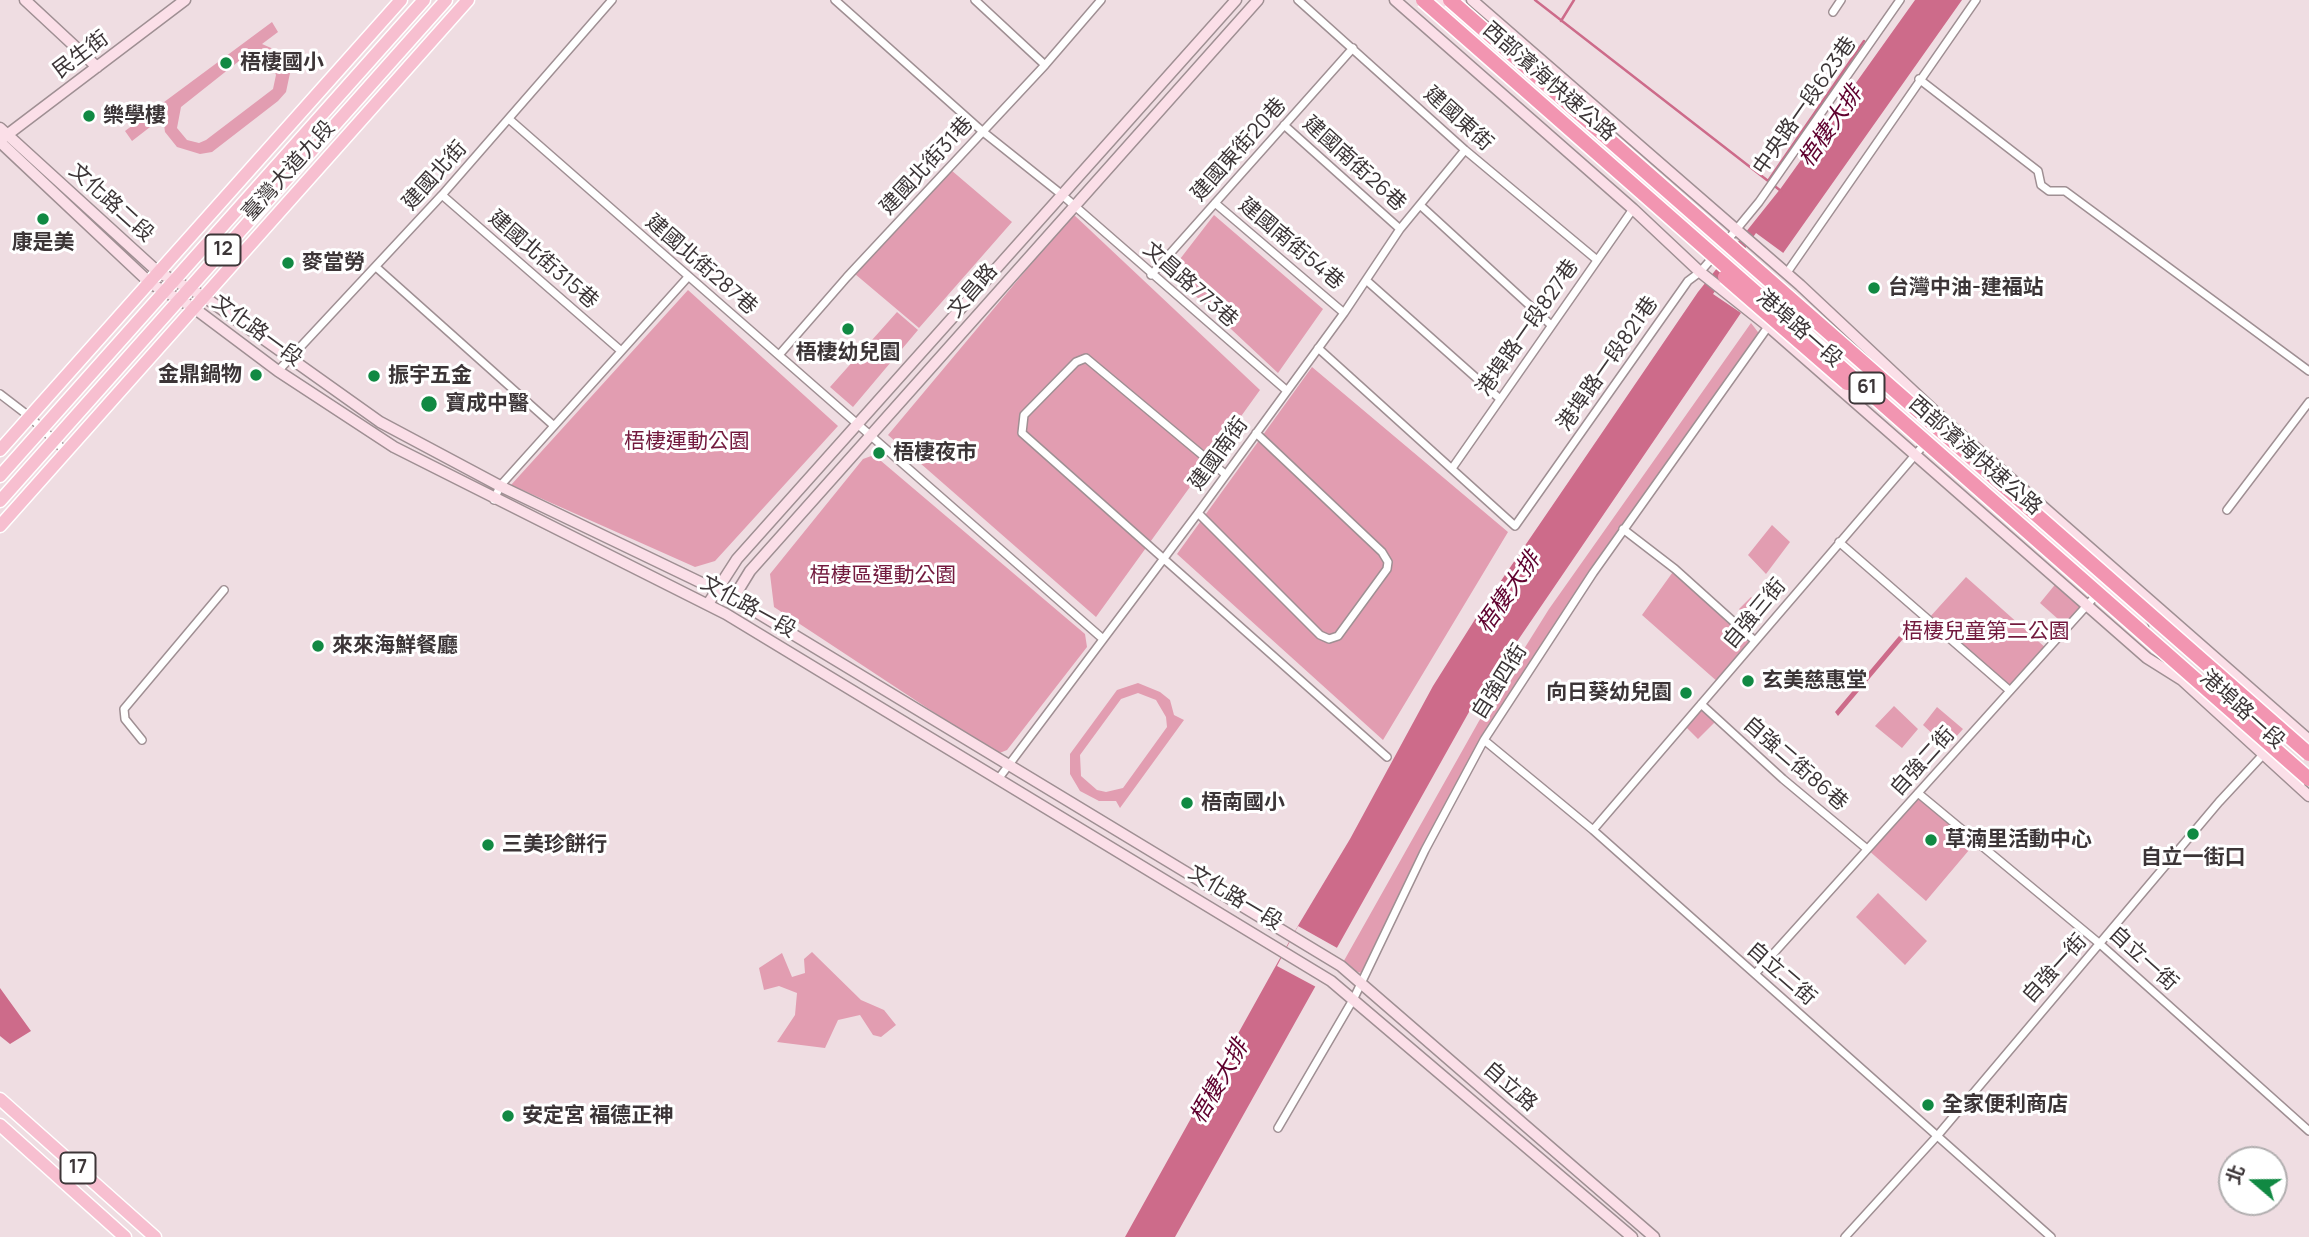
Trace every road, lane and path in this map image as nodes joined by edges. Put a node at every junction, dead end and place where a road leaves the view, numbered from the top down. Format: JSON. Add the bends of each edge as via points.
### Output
{"nodes":[{"id":1,"x":25,"y":0,"type":"edge"},
{"id":2,"x":185,"y":0,"type":"edge"},
{"id":3,"x":401,"y":0,"type":"edge"},
{"id":4,"x":424,"y":0,"type":"edge"},
{"id":5,"x":446,"y":0,"type":"edge"},
{"id":6,"x":468,"y":0,"type":"edge"},
{"id":7,"x":612,"y":0,"type":"edge"},
{"id":8,"x":835,"y":0,"type":"edge"},
{"id":9,"x":975,"y":0,"type":"edge"},
{"id":10,"x":1101,"y":0,"type":"edge"},
{"id":11,"x":1236,"y":0,"type":"edge"},
{"id":12,"x":1258,"y":0,"type":"edge"},
{"id":13,"x":1298,"y":0,"type":"edge"},
{"id":14,"x":1395,"y":0,"type":"edge"},
{"id":15,"x":1412,"y":0,"type":"edge"},
{"id":16,"x":1423,"y":0,"type":"edge"},
{"id":17,"x":1441,"y":0,"type":"edge"},
{"id":18,"x":1461,"y":0,"type":"edge"},
{"id":19,"x":1472,"y":0,"type":"edge"},
{"id":20,"x":1841,"y":0,"type":"edge"},
{"id":21,"x":1900,"y":0,"type":"edge"},
{"id":22,"x":1976,"y":0,"type":"edge"},
{"id":23,"x":1833,"y":12,"type":"dead end"},
{"id":24,"x":1353,"y":48,"type":"junction"},
{"id":25,"x":1045,"y":65,"type":"junction"},
{"id":26,"x":97,"y":67,"type":"junction"},
{"id":27,"x":1919,"y":79,"type":"junction"},
{"id":28,"x":509,"y":119,"type":"junction"},
{"id":29,"x":1284,"y":125,"type":"junction"},
{"id":30,"x":982,"y":131,"type":"junction"},
{"id":31,"x":2,"y":136,"type":"edge"},
{"id":32,"x":1465,"y":150,"type":"junction"},
{"id":33,"x":1061,"y":194,"type":"junction"},
{"id":34,"x":442,"y":195,"type":"junction"},
{"id":35,"x":1215,"y":203,"type":"junction"},
{"id":36,"x":1420,"y":205,"type":"junction"},
{"id":37,"x":1073,"y":206,"type":"junction"},
{"id":38,"x":1633,"y":209,"type":"junction"},
{"id":39,"x":1400,"y":229,"type":"junction"},
{"id":40,"x":1737,"y":231,"type":"junction"},
{"id":41,"x":1720,"y":248,"type":"junction"},
{"id":42,"x":1597,"y":260,"type":"junction"},
{"id":43,"x":376,"y":267,"type":"junction"},
{"id":44,"x":1700,"y":272,"type":"junction"},
{"id":45,"x":1786,"y":274,"type":"junction"},
{"id":46,"x":1151,"y":275,"type":"junction"},
{"id":47,"x":154,"y":277,"type":"junction"},
{"id":48,"x":688,"y":278,"type":"junction"},
{"id":49,"x":1366,"y":280,"type":"junction"},
{"id":50,"x":1800,"y":285,"type":"junction"},
{"id":51,"x":169,"y":286,"type":"junction"},
{"id":52,"x":183,"y":295,"type":"junction"},
{"id":53,"x":203,"y":296,"type":"junction"},
{"id":54,"x":1786,"y":304,"type":"junction"},
{"id":55,"x":194,"y":308,"type":"junction"},
{"id":56,"x":1344,"y":313,"type":"junction"},
{"id":57,"x":1551,"y":326,"type":"junction"},
{"id":58,"x":1768,"y":326,"type":"junction"},
{"id":59,"x":1318,"y":348,"type":"junction"},
{"id":60,"x":620,"y":351,"type":"junction"},
{"id":61,"x":779,"y":355,"type":"junction"},
{"id":62,"x":288,"y":359,"type":"junction"},
{"id":63,"x":278,"y":371,"type":"junction"},
{"id":64,"x":2309,"y":371,"type":"edge"},
{"id":65,"x":1286,"y":390,"type":"junction"},
{"id":66,"x":0,"y":394,"type":"edge"},
{"id":67,"x":1500,"y":399,"type":"junction"},
{"id":68,"x":2309,"y":402,"type":"edge"},
{"id":69,"x":1920,"y":411,"type":"junction"},
{"id":70,"x":30,"y":417,"type":"junction"},
{"id":71,"x":1945,"y":421,"type":"junction"},
{"id":72,"x":859,"y":424,"type":"junction"},
{"id":73,"x":553,"y":425,"type":"junction"},
{"id":74,"x":1910,"y":427,"type":"junction"},
{"id":75,"x":42,"y":429,"type":"junction"},
{"id":76,"x":1256,"y":433,"type":"junction"},
{"id":77,"x":1933,"y":434,"type":"junction"},
{"id":78,"x":871,"y":436,"type":"junction"},
{"id":79,"x":54,"y":440,"type":"junction"},
{"id":80,"x":0,"y":450,"type":"edge"},
{"id":81,"x":66,"y":452,"type":"junction"},
{"id":82,"x":1914,"y":457,"type":"junction"},
{"id":83,"x":1453,"y":467,"type":"junction"},
{"id":84,"x":1225,"y":474,"type":"junction"},
{"id":85,"x":0,"y":476,"type":"edge"},
{"id":86,"x":500,"y":486,"type":"junction"},
{"id":87,"x":494,"y":500,"type":"junction"},
{"id":88,"x":0,"y":501,"type":"edge"},
{"id":89,"x":2227,"y":510,"type":"dead end"},
{"id":90,"x":1198,"y":513,"type":"junction"},
{"id":91,"x":0,"y":526,"type":"edge"},
{"id":92,"x":1623,"y":529,"type":"junction"},
{"id":93,"x":1839,"y":542,"type":"junction"},
{"id":94,"x":1163,"y":557,"type":"junction"},
{"id":95,"x":2117,"y":574,"type":"junction"},
{"id":96,"x":2104,"y":586,"type":"junction"},
{"id":97,"x":225,"y":590,"type":"dead end"},
{"id":98,"x":716,"y":590,"type":"junction"},
{"id":99,"x":733,"y":598,"type":"junction"},
{"id":100,"x":708,"y":604,"type":"junction"},
{"id":101,"x":2086,"y":606,"type":"junction"},
{"id":102,"x":2129,"y":608,"type":"junction"},
{"id":103,"x":726,"y":614,"type":"junction"},
{"id":104,"x":1103,"y":639,"type":"junction"},
{"id":105,"x":1755,"y":641,"type":"junction"},
{"id":106,"x":2207,"y":650,"type":"junction"},
{"id":107,"x":2182,"y":681,"type":"junction"},
{"id":108,"x":2009,"y":690,"type":"junction"},
{"id":109,"x":1701,"y":705,"type":"junction"},
{"id":110,"x":2291,"y":725,"type":"junction"},
{"id":111,"x":2308,"y":737,"type":"edge"},
{"id":112,"x":142,"y":740,"type":"dead end"},
{"id":113,"x":1484,"y":740,"type":"junction"},
{"id":114,"x":2309,"y":754,"type":"edge"},
{"id":115,"x":2263,"y":755,"type":"junction"},
{"id":116,"x":1387,"y":757,"type":"dead end"},
{"id":117,"x":1008,"y":765,"type":"junction"},
{"id":118,"x":999,"y":778,"type":"junction"},
{"id":119,"x":2309,"y":779,"type":"edge"},
{"id":120,"x":1918,"y":793,"type":"junction"},
{"id":121,"x":2309,"y":796,"type":"edge"},
{"id":122,"x":1592,"y":831,"type":"junction"},
{"id":123,"x":1867,"y":849,"type":"junction"},
{"id":124,"x":2100,"y":944,"type":"junction"},
{"id":125,"x":1341,"y":966,"type":"joint"},
{"id":126,"x":1755,"y":974,"type":"junction"},
{"id":127,"x":1331,"y":981,"type":"joint"},
{"id":128,"x":1359,"y":983,"type":"junction"},
{"id":129,"x":1354,"y":998,"type":"junction"},
{"id":130,"x":0,"y":1099,"type":"edge"},
{"id":131,"x":0,"y":1125,"type":"edge"},
{"id":132,"x":1278,"y":1128,"type":"dead end"},
{"id":133,"x":2309,"y":1131,"type":"edge"},
{"id":134,"x":1938,"y":1135,"type":"junction"},
{"id":135,"x":125,"y":1237,"type":"edge"},
{"id":136,"x":155,"y":1237,"type":"edge"},
{"id":137,"x":1632,"y":1237,"type":"edge"},
{"id":138,"x":1654,"y":1237,"type":"edge"},
{"id":139,"x":1845,"y":1237,"type":"edge"},
{"id":140,"x":2052,"y":1237,"type":"edge"}],
"edges":[{"from":1,"to":26,"type":"street"},
{"from":2,"to":26,"type":"street","name":"民生街"},
{"from":3,"to":47,"type":"main road","name":"臺灣大道九段","number":"12"},
{"from":4,"to":51,"type":"main road","name":"臺灣大道九段","number":"12"},
{"from":5,"to":52,"type":"main road","name":"臺灣大道九段","number":"12"},
{"from":6,"to":53,"type":"main road","name":"臺灣大道九段","number":"12"},
{"from":7,"to":28,"type":"street","name":"建國北街"},
{"from":8,"to":30,"type":"street","name":"文昌路773巷"},
{"from":9,"to":25,"type":"street"},
{"from":10,"to":25,"type":"street","name":"建國北街31巷"},
{"from":11,"to":33,"type":"street","name":"文昌路"},
{"from":12,"to":37,"type":"street","name":"文昌路"},
{"from":13,"to":24,"type":"street","name":"建國東街"},
{"from":14,"to":38,"type":"street","name":"港埠路一段"},
{"from":15,"to":74,"type":"highway","bridge":true,"via":[[1825,366]]},
{"from":16,"to":74,"type":"highway","name":"西部濱海快速公路","number":"61","bridge":true},
{"from":17,"to":41,"type":"street","name":"港埠路一段"},
{"from":17,"to":69,"type":"highway","name":"西部濱海快速公路","number":"61","bridge":true},
{"from":18,"to":69,"type":"highway","bridge":true,"via":[[1884,370]]},
{"from":19,"to":40,"type":"street","name":"港埠路一段"},
{"from":20,"to":23,"type":"street"},
{"from":21,"to":40,"type":"street","name":"中央路一段623巷"},
{"from":22,"to":27,"type":"street"},
{"from":24,"to":29,"type":"street","name":"建國東街20巷"},
{"from":24,"to":32,"type":"street","name":"建國東街"},
{"from":25,"to":30,"type":"street","name":"建國北街31巷"},
{"from":26,"to":31,"type":"street","name":"民生街"},
{"from":27,"to":45,"type":"street"},
{"from":27,"to":64,"type":"street","via":[[2038,171],[2041,185],[2049,191],[2065,191]]},
{"from":28,"to":34,"type":"street","name":"建國北街"},
{"from":28,"to":48,"type":"street","name":"建國北街287巷"},
{"from":29,"to":35,"type":"street","name":"建國東街20巷"},
{"from":29,"to":39,"type":"street","name":"建國南街26巷"},
{"from":30,"to":33,"type":"street","name":"文昌路773巷"},
{"from":30,"to":61,"type":"street","name":"建國北街31巷"},
{"from":31,"to":47,"type":"street","name":"文化路二段"},
{"from":32,"to":36,"type":"street","name":"建國南街"},
{"from":32,"to":42,"type":"street","name":"建國東街"},
{"from":33,"to":37,"type":"street","name":"文昌路773巷"},
{"from":33,"to":72,"type":"street","name":"文昌路"},
{"from":34,"to":43,"type":"street","name":"建國北街"},
{"from":34,"to":60,"type":"street","name":"建國北街315巷"},
{"from":35,"to":46,"type":"street","name":"建國東街20巷"},
{"from":35,"to":56,"type":"street","name":"建國南街54巷"},
{"from":36,"to":39,"type":"street","name":"建國南街"},
{"from":36,"to":57,"type":"street"},
{"from":37,"to":46,"type":"street","name":"文昌路773巷"},
{"from":37,"to":78,"type":"street","name":"文昌路"},
{"from":38,"to":42,"type":"street","name":"港埠路一段827巷"},
{"from":38,"to":44,"type":"street","name":"港埠路一段"},
{"from":39,"to":49,"type":"street","name":"建國南街"},
{"from":40,"to":41,"type":"street","name":"港埠路一段821巷"},
{"from":40,"to":45,"type":"street","name":"港埠路一段"},
{"from":41,"to":44,"type":"street","name":"港埠路一段821巷"},
{"from":41,"to":54,"type":"street","name":"港埠路一段"},
{"from":42,"to":57,"type":"street","name":"港埠路一段827巷"},
{"from":43,"to":62,"type":"street","name":"建國北街"},
{"from":43,"to":73,"type":"street"},
{"from":44,"to":58,"type":"street","name":"港埠路一段"},
{"from":44,"to":83,"type":"street","name":"港埠路一段821巷","via":[[1688,281],[1515,526]]},
{"from":45,"to":50,"type":"street","name":"港埠路一段"},
{"from":46,"to":65,"type":"street","name":"文昌路773巷"},
{"from":47,"to":51,"type":"street","name":"文化路二段"},
{"from":47,"to":70,"type":"main road","name":"臺灣大道九段","number":"12"},
{"from":48,"to":60,"type":"street"},
{"from":48,"to":61,"type":"street","name":"建國北街287巷"},
{"from":49,"to":56,"type":"street","name":"建國南街"},
{"from":49,"to":67,"type":"street"},
{"from":50,"to":54,"type":"street","name":"自強四街"},
{"from":50,"to":71,"type":"street","name":"港埠路一段"},
{"from":51,"to":52,"type":"street","name":"文化路二段"},
{"from":51,"to":75,"type":"main road","name":"臺灣大道九段","number":"12"},
{"from":52,"to":53,"type":"street","name":"文化路二段"},
{"from":52,"to":55,"type":"street","name":"文化路二段"},
{"from":52,"to":79,"type":"main road","name":"臺灣大道九段","number":"12"},
{"from":53,"to":55,"type":"main road","name":"臺灣大道九段","number":"12"},
{"from":53,"to":62,"type":"street","name":"文化路一段"},
{"from":54,"to":58,"type":"street","name":"自強四街"},
{"from":54,"to":77,"type":"street","name":"港埠路一段"},
{"from":55,"to":63,"type":"street","name":"文化路一段"},
{"from":55,"to":81,"type":"main road","name":"臺灣大道九段","number":"12"},
{"from":56,"to":59,"type":"street","name":"建國南街"},
{"from":57,"to":67,"type":"street","name":"港埠路一段827巷"},
{"from":58,"to":82,"type":"street","name":"港埠路一段"},
{"from":58,"to":92,"type":"street","name":"自強四街"},
{"from":59,"to":65,"type":"street","name":"建國南街"},
{"from":59,"to":83,"type":"street"},
{"from":60,"to":73,"type":"street"},
{"from":61,"to":72,"type":"street","name":"建國北街287巷"},
{"from":62,"to":63,"type":"street","name":"建國北街"},
{"from":62,"to":86,"type":"street","name":"文化路一段","via":[[380,422]]},
{"from":63,"to":87,"type":"street","name":"文化路一段","via":[[394,447]]},
{"from":65,"to":76,"type":"street","name":"建國南街"},
{"from":66,"to":70,"type":"street"},
{"from":67,"to":83,"type":"street","name":"港埠路一段827巷"},
{"from":68,"to":89,"type":"street"},
{"from":69,"to":114,"type":"highway","name":"西部濱海快速公路","number":"61","bridge":true},
{"from":70,"to":75,"type":"street"},
{"from":70,"to":80,"type":"main road","name":"臺灣大道九段","number":"12"},
{"from":71,"to":77,"type":"street","name":"自強三街"},
{"from":71,"to":95,"type":"street","name":"港埠路一段"},
{"from":72,"to":78,"type":"street","name":"建國北街287巷"},
{"from":72,"to":98,"type":"street","name":"文昌路","via":[[737,559]]},
{"from":73,"to":86,"type":"street"},
{"from":74,"to":119,"type":"highway","name":"西部濱海快速公路","number":"61","bridge":true},
{"from":75,"to":79,"type":"street"},
{"from":75,"to":85,"type":"main road","name":"臺灣大道九段","number":"12"},
{"from":76,"to":84,"type":"street","name":"建國南街"},
{"from":76,"to":90,"type":"street","via":[[1388,562],[1338,636],[1320,635]]},
{"from":77,"to":82,"type":"street","name":"自強三街"},
{"from":77,"to":96,"type":"street","name":"港埠路一段"},
{"from":78,"to":99,"type":"street","name":"文昌路","via":[[750,571]]},
{"from":78,"to":104,"type":"street","name":"建國北街287巷"},
{"from":79,"to":81,"type":"street"},
{"from":79,"to":88,"type":"main road","name":"臺灣大道九段","number":"12"},
{"from":81,"to":91,"type":"main road","name":"臺灣大道九段","number":"12"},
{"from":82,"to":93,"type":"street","name":"自強三街"},
{"from":82,"to":101,"type":"street","name":"港埠路一段"},
{"from":84,"to":90,"type":"street","name":"建國南街"},
{"from":84,"to":94,"type":"street","via":[[1087,358],[1076,362],[1024,415],[1021,433]]},
{"from":86,"to":87,"type":"street"},
{"from":86,"to":98,"type":"street","name":"文化路一段"},
{"from":87,"to":100,"type":"street","name":"文化路一段"},
{"from":90,"to":94,"type":"street","name":"建國南街"},
{"from":92,"to":105,"type":"street"},
{"from":92,"to":113,"type":"street","name":"自強四街"},
{"from":93,"to":105,"type":"street","name":"自強三街"},
{"from":93,"to":108,"type":"street"},
{"from":94,"to":104,"type":"street","name":"建國南街"},
{"from":94,"to":116,"type":"street"},
{"from":95,"to":96,"type":"street","name":"自強二街"},
{"from":95,"to":106,"type":"street","name":"港埠路一段"},
{"from":96,"to":101,"type":"street","name":"自強二街"},
{"from":96,"to":102,"type":"street","name":"港埠路一段"},
{"from":97,"to":112,"type":"street","via":[[124,709],[125,719]]},
{"from":98,"to":99,"type":"street","name":"文化路一段"},
{"from":98,"to":100,"type":"street","name":"文昌路"},
{"from":99,"to":103,"type":"street","name":"文昌路"},
{"from":99,"to":117,"type":"street","name":"文化路一段"},
{"from":100,"to":103,"type":"street","name":"文化路一段"},
{"from":101,"to":107,"type":"street","name":"港埠路一段"},
{"from":101,"to":108,"type":"street","name":"自強二街"},
{"from":102,"to":106,"type":"street","name":"港埠路一段"},
{"from":102,"to":107,"type":"street","name":"港埠路一段"},
{"from":103,"to":118,"type":"street","name":"文化路一段"},
{"from":104,"to":117,"type":"street","name":"建國南街"},
{"from":105,"to":109,"type":"street","name":"自強三街"},
{"from":106,"to":110,"type":"street","name":"港埠路一段"},
{"from":107,"to":115,"type":"street","name":"港埠路一段"},
{"from":108,"to":120,"type":"street","name":"自強二街"},
{"from":109,"to":122,"type":"street","name":"自強三街"},
{"from":109,"to":123,"type":"street","name":"自強二街86巷"},
{"from":110,"to":111,"type":"street","name":"港埠路一段"},
{"from":110,"to":115,"type":"street","name":"自強一街"},
{"from":113,"to":122,"type":"street","name":"自立二街"},
{"from":113,"to":128,"type":"street","name":"自強四街"},
{"from":115,"to":121,"type":"street","name":"港埠路一段"},
{"from":115,"to":124,"type":"street","name":"自強一街"},
{"from":117,"to":118,"type":"street","name":"建國南街"},
{"from":117,"to":125,"type":"street","name":"文化路一段"},
{"from":118,"to":127,"type":"street","name":"文化路一段"},
{"from":120,"to":123,"type":"street","name":"自強二街"},
{"from":120,"to":124,"type":"street","name":"自立一街"},
{"from":122,"to":126,"type":"street","name":"自立二街"},
{"from":123,"to":126,"type":"street","name":"自強二街"},
{"from":124,"to":133,"type":"street","name":"自立一街"},
{"from":124,"to":134,"type":"street","name":"自強一街"},
{"from":125,"to":128,"type":"street","name":"自立路"},
{"from":126,"to":134,"type":"street","name":"自立二街"},
{"from":127,"to":129,"type":"street","name":"自立路"},
{"from":128,"to":129,"type":"street","name":"自強四街"},
{"from":128,"to":138,"type":"street","name":"自立路"},
{"from":129,"to":132,"type":"street","name":"自強四街"},
{"from":129,"to":137,"type":"street","name":"自立路"},
{"from":130,"to":136,"type":"main road","number":"17"},
{"from":131,"to":135,"type":"main road","number":"17"},
{"from":134,"to":139,"type":"street","name":"自強一街"},
{"from":134,"to":140,"type":"street","name":"自立二街"}]}
